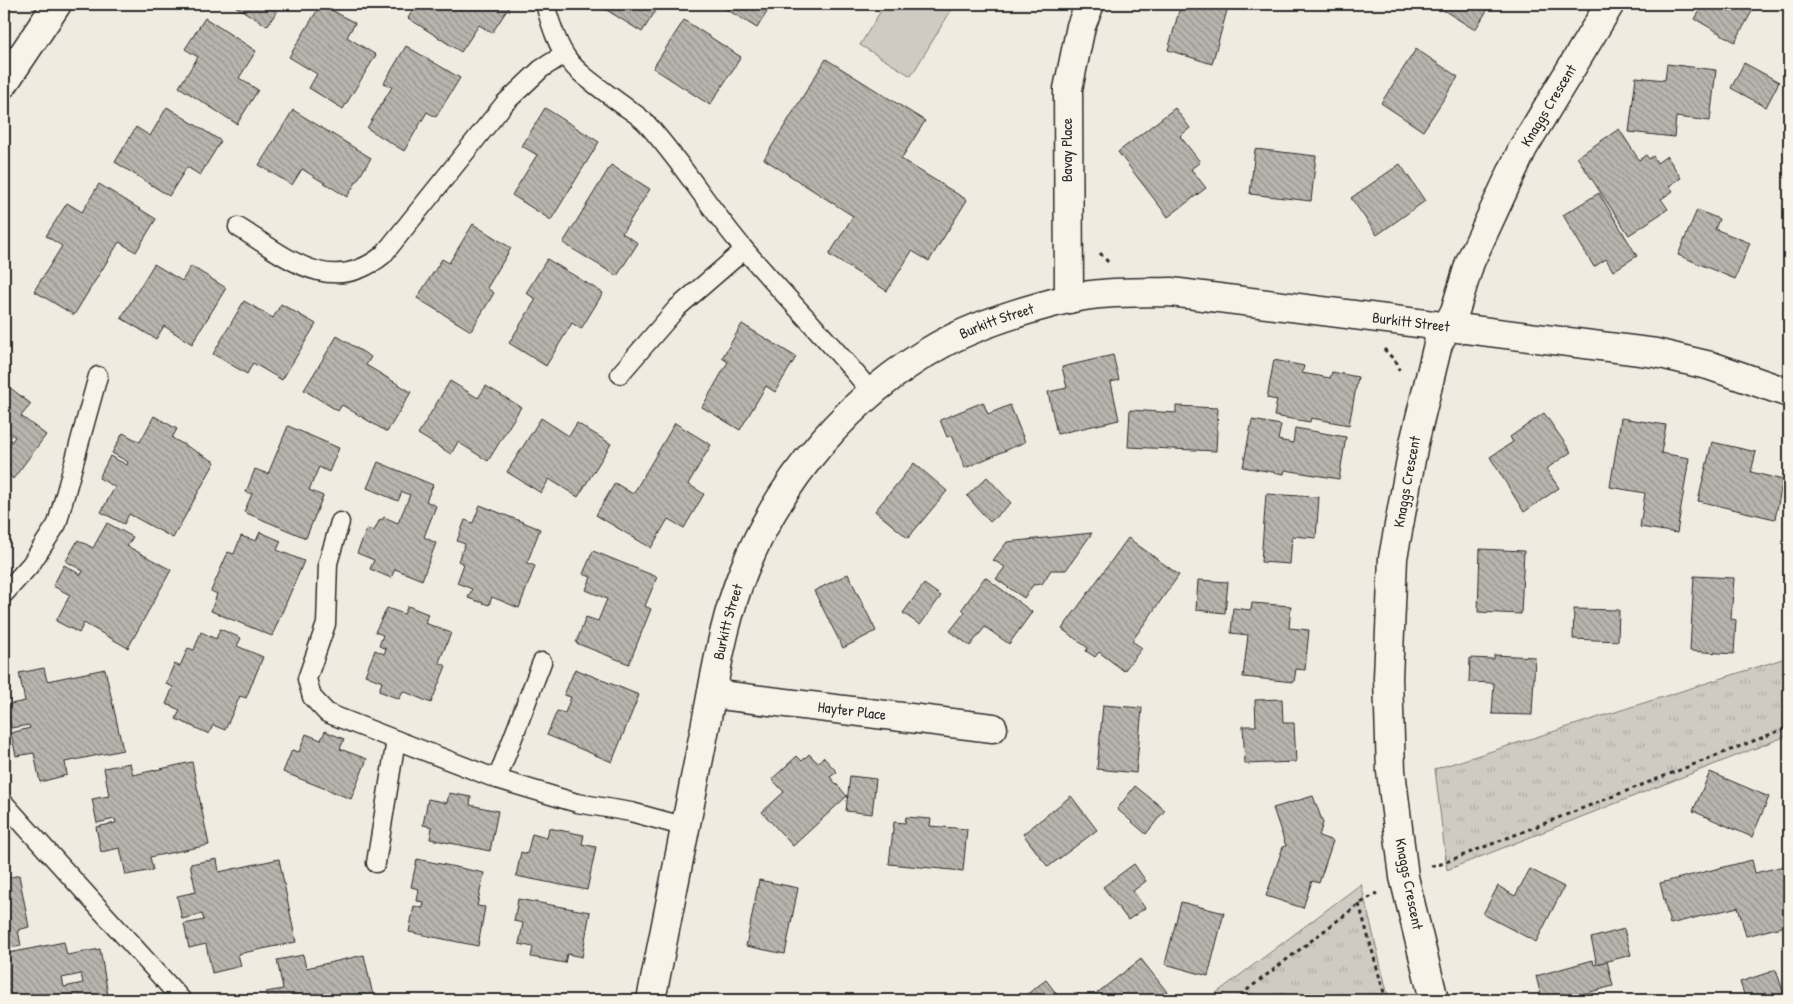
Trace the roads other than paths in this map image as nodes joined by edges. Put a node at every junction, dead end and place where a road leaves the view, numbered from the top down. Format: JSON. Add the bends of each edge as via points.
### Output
{"nodes":[{"id":1,"x":57,"y":4,"type":"edge"},
{"id":2,"x":545,"y":4,"type":"edge"},
{"id":3,"x":1090,"y":4,"type":"edge"},
{"id":4,"x":1610,"y":4,"type":"edge"},
{"id":5,"x":563,"y":56,"type":"junction"},
{"id":6,"x":4,"y":82,"type":"edge"},
{"id":7,"x":238,"y":227,"type":"dead end"},
{"id":8,"x":744,"y":250,"type":"junction"},
{"id":9,"x":1069,"y":299,"type":"junction"},
{"id":10,"x":1448,"y":326,"type":"junction"},
{"id":11,"x":620,"y":374,"type":"dead end"},
{"id":12,"x":98,"y":376,"type":"dead end"},
{"id":13,"x":871,"y":392,"type":"junction"},
{"id":14,"x":1789,"y":393,"type":"edge"},
{"id":15,"x":340,"y":522,"type":"dead end"},
{"id":16,"x":4,"y":594,"type":"edge"},
{"id":17,"x":542,"y":662,"type":"dead end"},
{"id":18,"x":712,"y":694,"type":"junction"},
{"id":19,"x":993,"y":728,"type":"dead end"},
{"id":20,"x":396,"y":740,"type":"junction"},
{"id":21,"x":496,"y":779,"type":"junction"},
{"id":22,"x":4,"y":803,"type":"edge"},
{"id":23,"x":686,"y":828,"type":"junction"},
{"id":24,"x":376,"y":863,"type":"dead end"},
{"id":25,"x":182,"y":1000,"type":"edge"},
{"id":26,"x":651,"y":1000,"type":"edge"},
{"id":27,"x":1434,"y":1000,"type":"edge"}],
"edges":[{"from":1,"to":6,"type":"street"},
{"from":2,"to":5,"type":"lane"},
{"from":3,"to":9,"type":"street","name":"Bavay Place","via":[[1081,26],[1068,89]]},
{"from":4,"to":10,"type":"street","name":"Knaggs Crescent","via":[[1523,148],[1470,262]]},
{"from":5,"to":7,"type":"lane","via":[[542,69],[505,103],[383,256],[369,267],[340,276],[309,270]]},
{"from":5,"to":8,"type":"lane","via":[[574,69],[645,122],[681,164]]},
{"from":8,"to":11,"type":"lane","via":[[678,308]]},
{"from":8,"to":13,"type":"lane","via":[[836,349]]},
{"from":9,"to":10,"type":"street","name":"Burkitt Street","via":[[1102,294],[1171,292]]},
{"from":9,"to":13,"type":"street","name":"Burkitt Street","via":[[987,324],[937,347]]},
{"from":10,"to":14,"type":"street","name":"Burkitt Street","via":[[1656,353],[1711,366]]},
{"from":10,"to":27,"type":"street","name":"Knaggs Crescent","via":[[1438,344],[1414,444],[1393,558],[1388,678],[1391,771],[1404,877]]},
{"from":12,"to":16,"type":"lane","via":[[57,524],[31,564]]},
{"from":13,"to":18,"type":"street","name":"Burkitt Street","via":[[818,446],[774,506],[743,571],[723,640]]},
{"from":15,"to":20,"type":"lane","via":[[328,563],[326,624],[307,679],[312,697],[326,712]]},
{"from":17,"to":21,"type":"lane"},
{"from":18,"to":19,"type":"street","name":"Hayter Place"},
{"from":18,"to":23,"type":"street","name":"Burkitt Street"},
{"from":20,"to":21,"type":"lane"},
{"from":20,"to":24,"type":"lane"},
{"from":21,"to":23,"type":"lane","via":[[577,803],[631,812]]},
{"from":22,"to":25,"type":"lane"},
{"from":23,"to":26,"type":"street","name":"Burkitt Street"}]}
